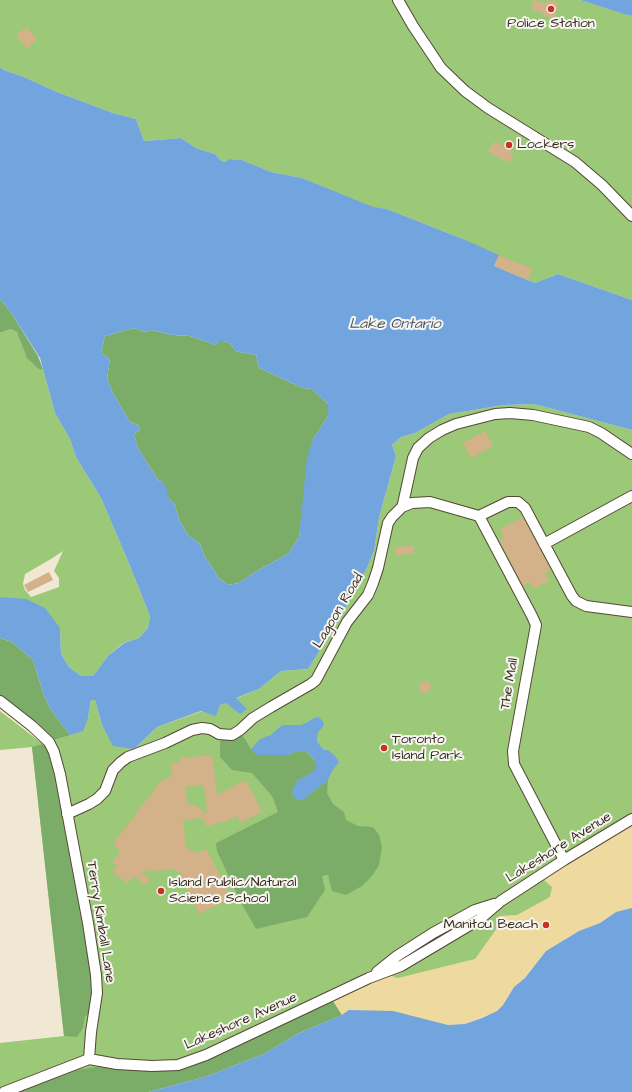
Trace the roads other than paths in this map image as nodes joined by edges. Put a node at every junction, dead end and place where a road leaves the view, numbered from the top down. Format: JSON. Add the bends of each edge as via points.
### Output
{"nodes":[{"id":1,"x":398,"y":0,"type":"edge"},
{"id":2,"x":632,"y":216,"type":"edge"},
{"id":3,"x":632,"y":454,"type":"edge"},
{"id":4,"x":632,"y":496,"type":"edge"},
{"id":5,"x":402,"y":507,"type":"junction"},
{"id":6,"x":479,"y":516,"type":"junction"},
{"id":7,"x":544,"y":544,"type":"junction"},
{"id":8,"x":632,"y":612,"type":"edge"},
{"id":9,"x":0,"y":701,"type":"edge"},
{"id":10,"x":67,"y":814,"type":"junction"},
{"id":11,"x":632,"y":819,"type":"edge"},
{"id":12,"x":564,"y":860,"type":"junction"},
{"id":13,"x":89,"y":1059,"type":"junction"},
{"id":14,"x":4,"y":1092,"type":"edge"}],
"edges":[{"from":1,"to":2,"type":"street","via":[[441,68],[465,91],[575,162]]},
{"from":3,"to":5,"type":"street","name":"Lagoon Road","via":[[601,433],[566,422],[510,413],[478,417],[442,430],[418,448],[413,458]]},
{"from":4,"to":7,"type":"street"},
{"from":5,"to":6,"type":"street","via":[[412,503],[430,502]]},
{"from":5,"to":10,"type":"street","name":"Lagoon Road","via":[[388,523],[378,568],[368,595],[347,622],[316,680],[253,718],[232,735],[219,734],[210,729],[192,730],[128,757],[113,770],[104,791],[97,799]]},
{"from":6,"to":7,"type":"street","via":[[508,502],[519,502],[525,508]]},
{"from":6,"to":12,"type":"street","name":"The Mall","via":[[536,625],[513,751],[514,764]]},
{"from":7,"to":8,"type":"street","via":[[572,596],[578,602],[588,606]]},
{"from":9,"to":10,"type":"street","name":"Terry Kimball Lane","via":[[49,742],[56,760]]},
{"from":10,"to":13,"type":"street","name":"Terry Kimball Lane","via":[[96,974],[97,993]]},
{"from":11,"to":12,"type":"street","name":"Lakeshore Avenue"},
{"from":12,"to":13,"type":"street","name":"Lakeshore Avenue","via":[[501,901],[475,910],[433,933],[369,978],[206,1055],[178,1065],[152,1066]]},
{"from":13,"to":14,"type":"street"}]}
